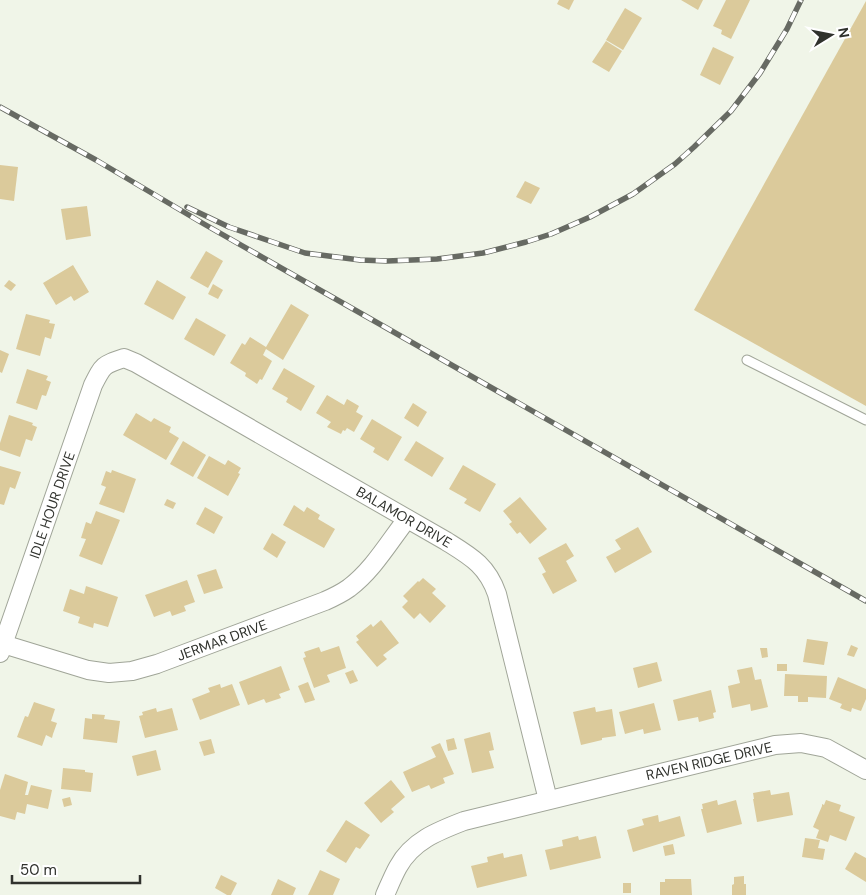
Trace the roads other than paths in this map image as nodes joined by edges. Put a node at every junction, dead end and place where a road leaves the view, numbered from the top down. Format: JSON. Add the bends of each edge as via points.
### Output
{"nodes":[{"id":1,"x":747,"y":360,"type":"dead end"},
{"id":2,"x":111,"y":362,"type":"joint"},
{"id":3,"x":866,"y":420,"type":"edge"},
{"id":4,"x":407,"y":519,"type":"junction"},
{"id":5,"x":2,"y":648,"type":"edge"},
{"id":6,"x":866,"y":770,"type":"edge"},
{"id":7,"x":548,"y":800,"type":"junction"},
{"id":8,"x":385,"y":895,"type":"edge"}],
"edges":[{"from":1,"to":3,"type":"lane"},
{"from":2,"to":4,"type":"street","name":"BALAMOR DRIVE","via":[[124,358],[136,363]]},
{"from":2,"to":5,"type":"street","name":"IDLE HOUR DRIVE","via":[[101,368],[94,385]]},
{"from":4,"to":5,"type":"street","name":"JERMAR DRIVE","via":[[375,561],[340,594],[157,664],[109,673]]},
{"from":4,"to":7,"type":"street","name":"BALAMOR DRIVE","via":[[466,553],[493,581]]},
{"from":6,"to":7,"type":"street","name":"RAVEN RIDGE DRIVE","via":[[826,748],[808,743],[784,744]]},
{"from":7,"to":8,"type":"street","name":"RAVEN RIDGE DRIVE","via":[[464,821],[428,837],[416,844],[399,865]]}]}
